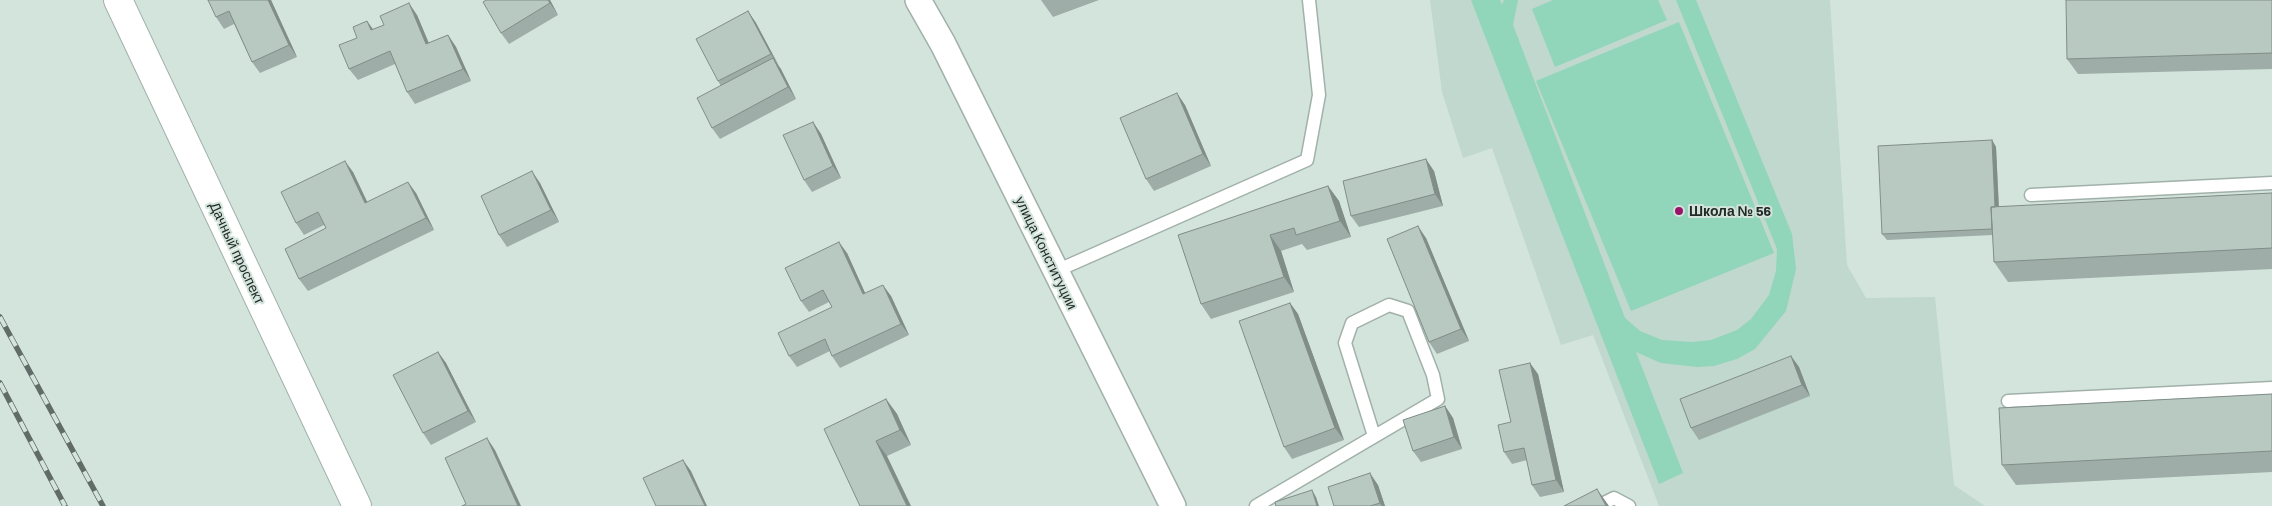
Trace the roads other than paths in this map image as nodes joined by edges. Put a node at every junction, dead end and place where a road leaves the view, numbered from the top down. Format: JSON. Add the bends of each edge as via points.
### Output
{"nodes":[{"id":1,"x":118,"y":0,"type":"edge"},
{"id":2,"x":918,"y":0,"type":"edge"},
{"id":3,"x":1310,"y":0,"type":"edge"},
{"id":4,"x":2272,"y":183,"type":"edge"},
{"id":5,"x":2031,"y":196,"type":"dead end"},
{"id":6,"x":1056,"y":271,"type":"junction"},
{"id":7,"x":2272,"y":388,"type":"edge"},
{"id":8,"x":2008,"y":401,"type":"dead end"},
{"id":9,"x":1374,"y":436,"type":"junction"},
{"id":10,"x":357,"y":506,"type":"edge"},
{"id":11,"x":1172,"y":506,"type":"edge"},
{"id":12,"x":1256,"y":506,"type":"edge"},
{"id":13,"x":1598,"y":506,"type":"edge"},
{"id":14,"x":1629,"y":506,"type":"edge"}],
"edges":[{"from":1,"to":10,"type":"street","name":"Дачный проспект"},
{"from":2,"to":6,"type":"street","name":"улица Конституции"},
{"from":3,"to":6,"type":"lane","via":[[1318,95],[1307,160]]},
{"from":4,"to":5,"type":"lane"},
{"from":6,"to":11,"type":"street","name":"улица Конституции"},
{"from":7,"to":8,"type":"lane"},
{"from":9,"to":9,"type":"lane","via":[[1438,399],[1433,375],[1408,311],[1389,305],[1352,323],[1345,343]]},
{"from":9,"to":12,"type":"lane"},
{"from":13,"to":14,"type":"lane","via":[[1614,498]]}]}
